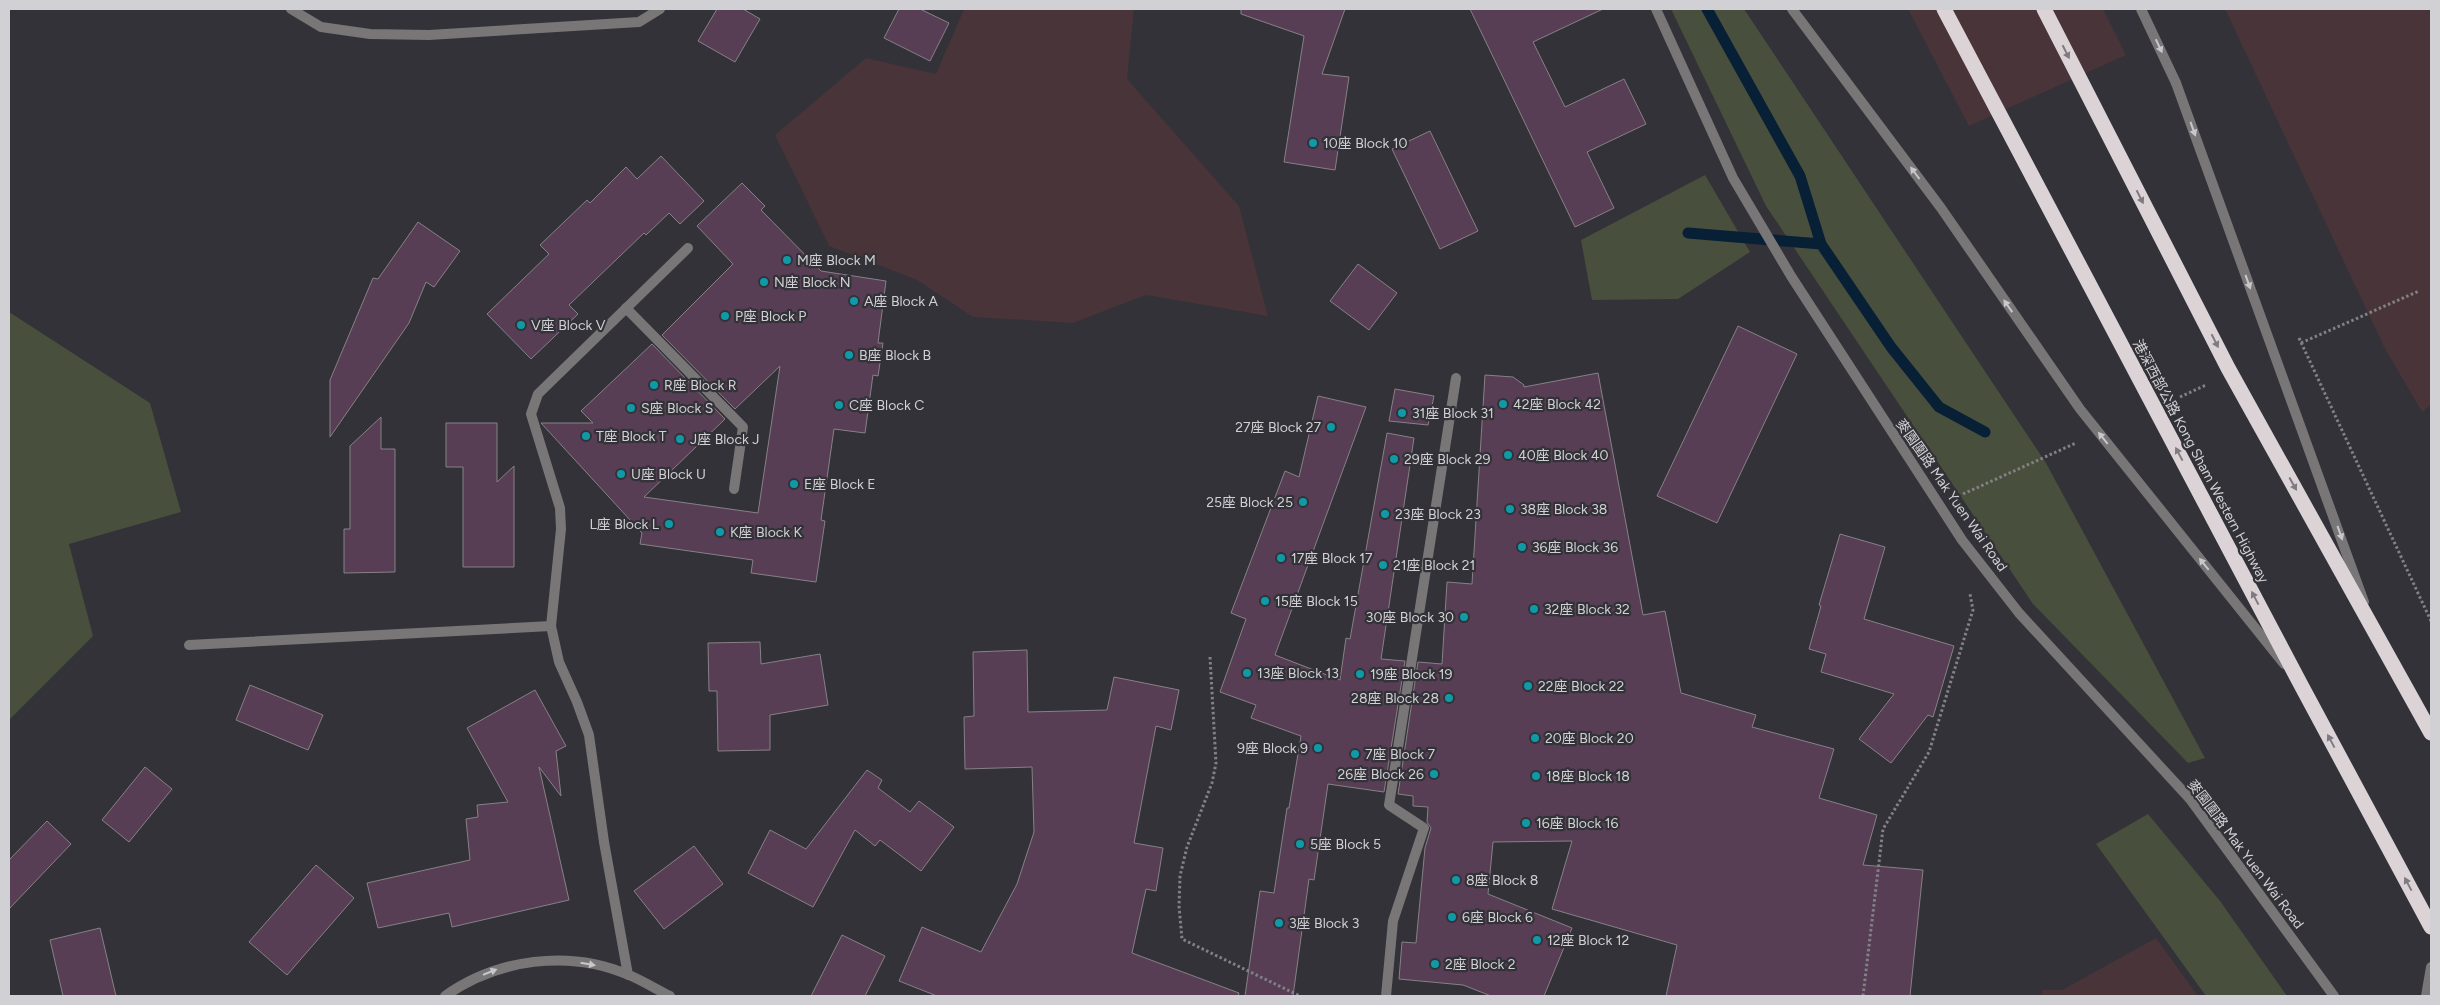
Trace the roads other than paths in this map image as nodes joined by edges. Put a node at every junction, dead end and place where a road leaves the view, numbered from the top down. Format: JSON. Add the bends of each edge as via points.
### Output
{"nodes":[{"id":1,"x":291,"y":9,"type":"edge"},
{"id":2,"x":660,"y":9,"type":"edge"},
{"id":3,"x":1656,"y":9,"type":"edge"},
{"id":4,"x":1792,"y":9,"type":"edge"},
{"id":5,"x":1944,"y":9,"type":"edge"},
{"id":6,"x":2044,"y":9,"type":"edge"},
{"id":7,"x":2142,"y":9,"type":"edge"},
{"id":8,"x":688,"y":248,"type":"dead end"},
{"id":9,"x":626,"y":308,"type":"junction"},
{"id":10,"x":1456,"y":378,"type":"dead end"},
{"id":11,"x":734,"y":489,"type":"dead end"},
{"id":12,"x":550,"y":626,"type":"junction"},
{"id":13,"x":2376,"y":634,"type":"junction"},
{"id":14,"x":189,"y":645,"type":"dead end"},
{"id":15,"x":2300,"y":684,"type":"junction"},
{"id":16,"x":2431,"y":733,"type":"edge"},
{"id":17,"x":2431,"y":927,"type":"edge"},
{"id":18,"x":2431,"y":967,"type":"edge"},
{"id":19,"x":628,"y":975,"type":"junction"},
{"id":20,"x":445,"y":996,"type":"edge"},
{"id":21,"x":670,"y":996,"type":"edge"},
{"id":22,"x":1386,"y":996,"type":"edge"},
{"id":23,"x":2334,"y":996,"type":"edge"},
{"id":24,"x":2426,"y":996,"type":"edge"}],
"edges":[{"from":1,"to":2,"type":"street","via":[[321,27],[370,34],[429,35],[639,22]]},
{"from":3,"to":23,"type":"street","name":"麥園圍路 Mak Yuen Wai Road","via":[[1733,178],[1790,276],[1962,540],[2019,614],[2190,799]]},
{"from":15,"to":4,"type":"street","one_way":true,"bridge":true,"via":[[2080,409],[1941,208]]},
{"from":15,"to":5,"type":"highway","name":"港深西部公路 Kong Sham Western Highway","one_way":true,"bridge":true},
{"from":6,"to":13,"type":"highway","one_way":true,"bridge":true,"via":[[2228,368]]},
{"from":7,"to":13,"type":"street","one_way":true,"bridge":true,"via":[[2176,83]]},
{"from":8,"to":9,"type":"street"},
{"from":9,"to":11,"type":"street","via":[[743,427]]},
{"from":9,"to":12,"type":"street","via":[[538,394],[531,414],[560,508],[561,529]]},
{"from":10,"to":22,"type":"street","via":[[1389,804],[1424,828],[1393,921]]},
{"from":12,"to":14,"type":"street"},
{"from":12,"to":19,"type":"street","via":[[559,662],[589,735]]},
{"from":13,"to":16,"type":"highway","bridge":true},
{"from":17,"to":15,"type":"highway","name":"港深西部公路 Kong Sham Western Highway","one_way":true,"bridge":true},
{"from":18,"to":24,"type":"street"},
{"from":20,"to":19,"type":"street","one_way":true,"via":[[496,970],[540,961],[586,963]]},
{"from":19,"to":21,"type":"street"}]}
